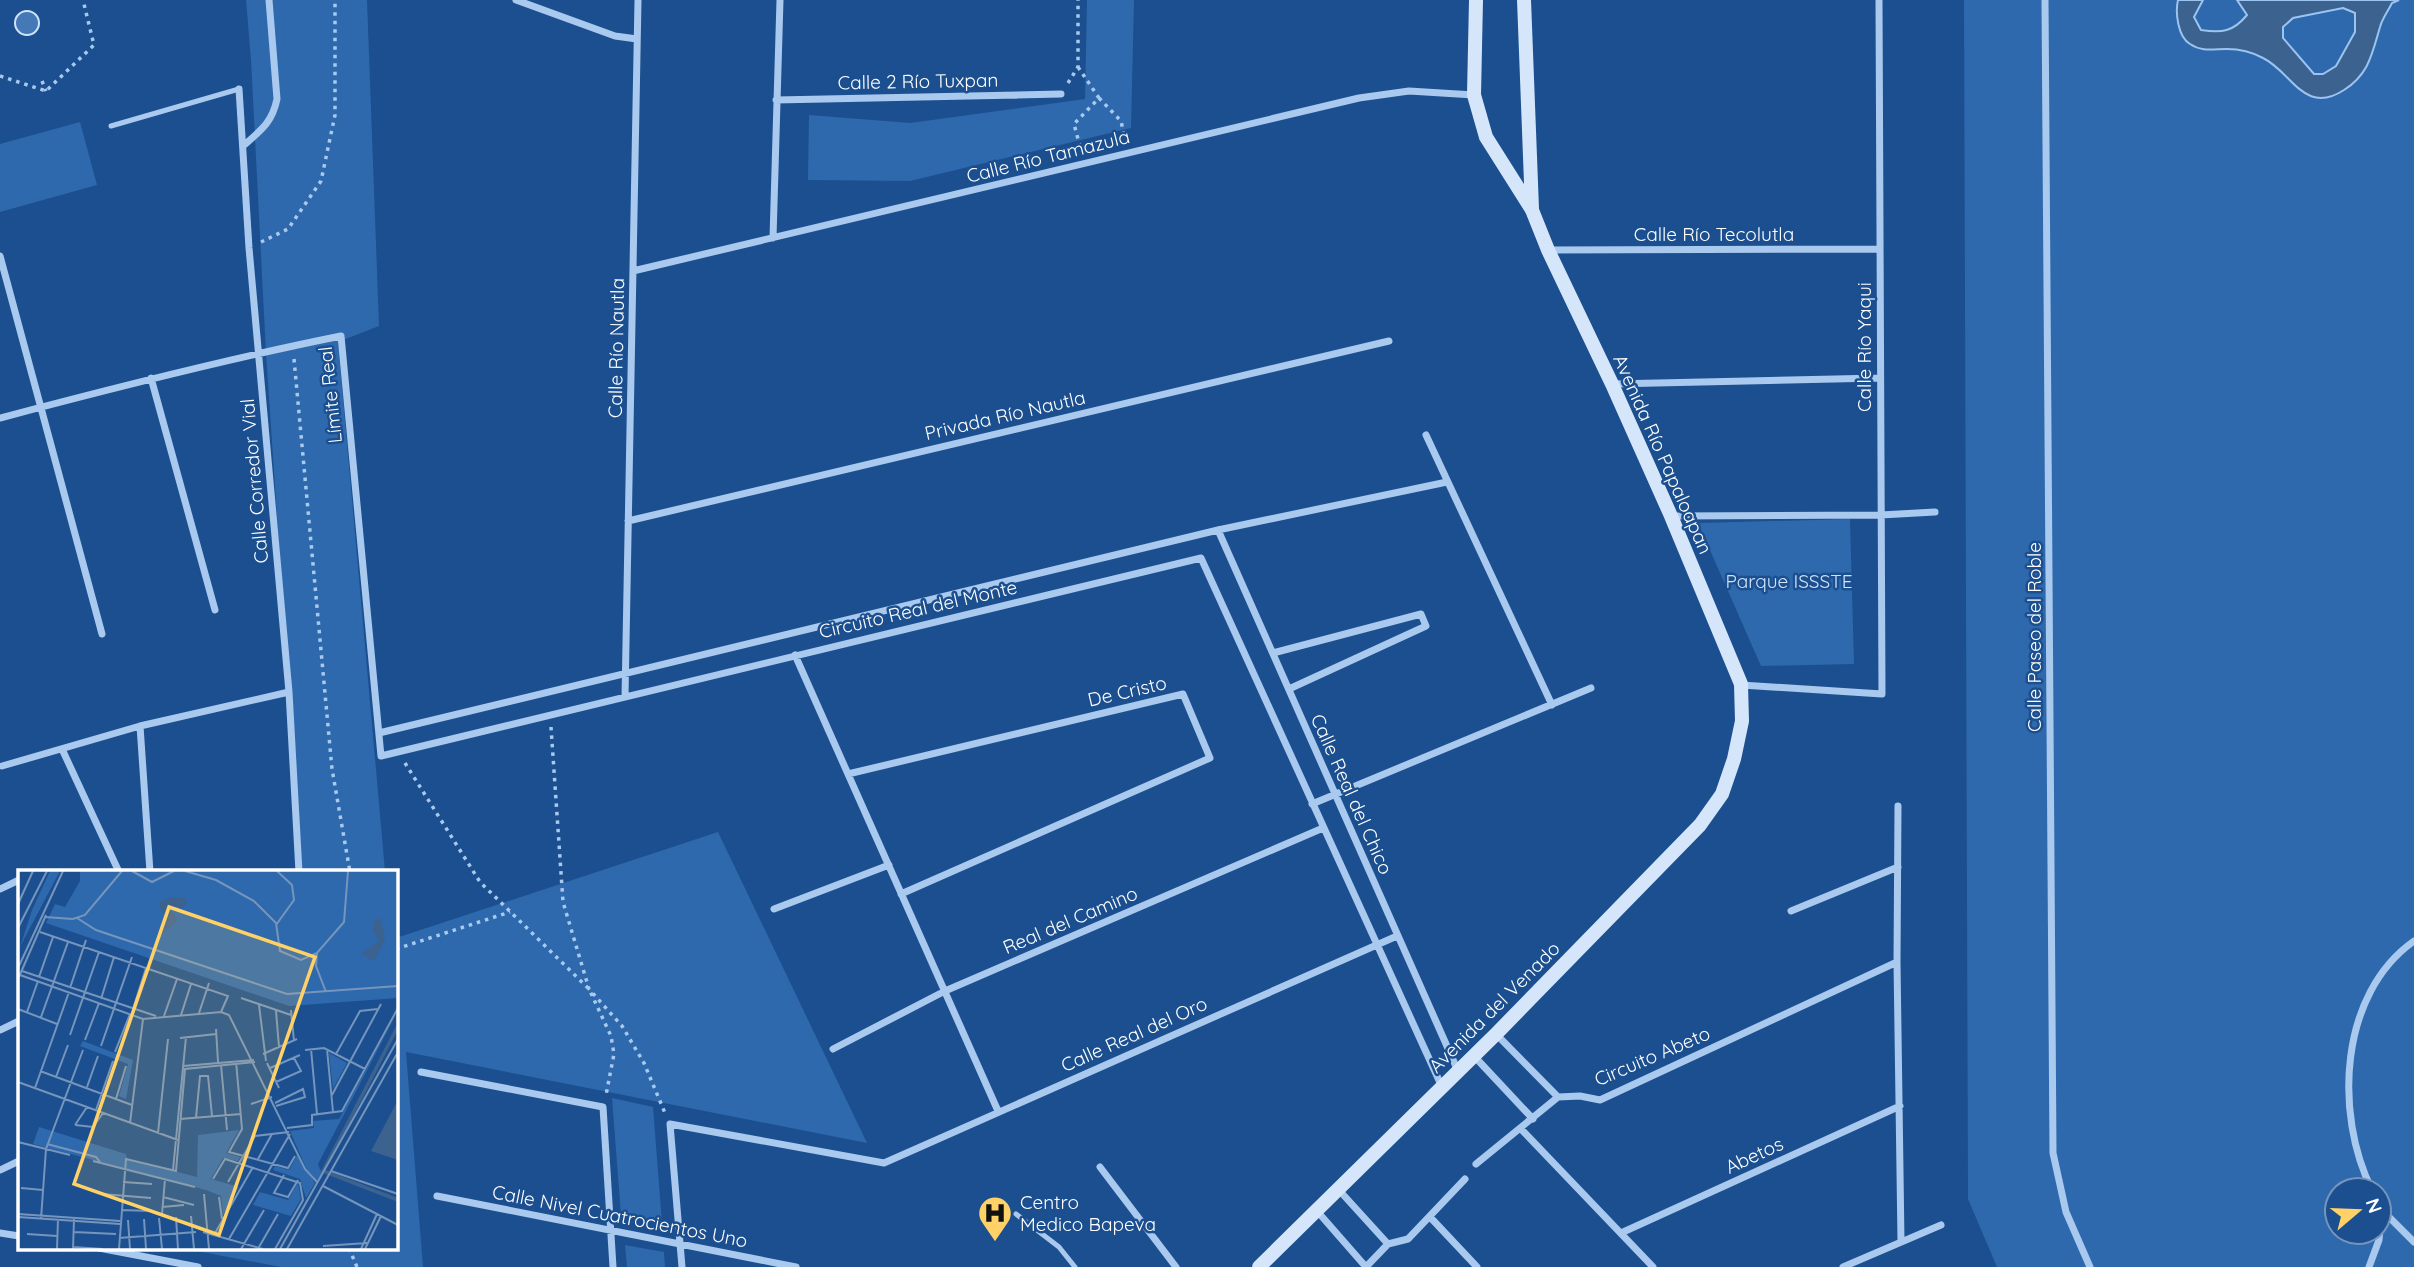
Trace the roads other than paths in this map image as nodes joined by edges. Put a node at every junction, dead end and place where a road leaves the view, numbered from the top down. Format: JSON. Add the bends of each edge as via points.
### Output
{"nodes":[{"id":1,"x":269,"y":0,"type":"edge"},
{"id":2,"x":516,"y":0,"type":"edge"},
{"id":3,"x":638,"y":0,"type":"edge"},
{"id":4,"x":780,"y":0,"type":"edge"},
{"id":5,"x":1476,"y":0,"type":"edge"},
{"id":6,"x":1524,"y":0,"type":"edge"},
{"id":7,"x":1879,"y":0,"type":"edge"},
{"id":8,"x":2045,"y":0,"type":"edge"},
{"id":9,"x":637,"y":39,"type":"junction"},
{"id":10,"x":239,"y":89,"type":"joint"},
{"id":11,"x":1061,"y":94,"type":"road end"},
{"id":12,"x":1474,"y":95,"type":"junction"},
{"id":13,"x":776,"y":100,"type":"junction"},
{"id":14,"x":111,"y":126,"type":"dead end"},
{"id":15,"x":243,"y":146,"type":"junction"},
{"id":16,"x":1532,"y":210,"type":"junction"},
{"id":17,"x":773,"y":238,"type":"junction"},
{"id":18,"x":1880,"y":249,"type":"junction"},
{"id":19,"x":1548,"y":250,"type":"junction"},
{"id":20,"x":0,"y":256,"type":"edge"},
{"id":21,"x":633,"y":271,"type":"junction"},
{"id":22,"x":1389,"y":341,"type":"dead end"},
{"id":23,"x":258,"y":353,"type":"junction"},
{"id":24,"x":150,"y":378,"type":"junction"},
{"id":25,"x":1880,"y":378,"type":"junction"},
{"id":26,"x":1612,"y":384,"type":"junction"},
{"id":27,"x":42,"y":407,"type":"junction"},
{"id":28,"x":0,"y":418,"type":"edge"},
{"id":29,"x":1426,"y":435,"type":"dead end"},
{"id":30,"x":1447,"y":482,"type":"junction"},
{"id":31,"x":1935,"y":512,"type":"dead end"},
{"id":32,"x":1881,"y":515,"type":"junction"},
{"id":33,"x":1671,"y":516,"type":"junction"},
{"id":34,"x":628,"y":521,"type":"junction"},
{"id":35,"x":1219,"y":530,"type":"junction"},
{"id":36,"x":215,"y":610,"type":"dead end"},
{"id":37,"x":102,"y":634,"type":"dead end"},
{"id":38,"x":1273,"y":653,"type":"junction"},
{"id":39,"x":795,"y":655,"type":"junction"},
{"id":40,"x":625,"y":673,"type":"junction"},
{"id":41,"x":1741,"y":684,"type":"junction"},
{"id":42,"x":1591,"y":688,"type":"dead end"},
{"id":43,"x":1289,"y":690,"type":"junction"},
{"id":44,"x":289,"y":692,"type":"junction"},
{"id":45,"x":625,"y":696,"type":"junction"},
{"id":46,"x":1552,"y":705,"type":"junction"},
{"id":47,"x":141,"y":726,"type":"junction"},
{"id":48,"x":379,"y":733,"type":"junction"},
{"id":49,"x":62,"y":750,"type":"junction"},
{"id":50,"x":381,"y":756,"type":"joint"},
{"id":51,"x":1734,"y":759,"type":"joint"},
{"id":52,"x":2,"y":766,"type":"dead end"},
{"id":53,"x":848,"y":774,"type":"junction"},
{"id":54,"x":1335,"y":794,"type":"junction"},
{"id":55,"x":1312,"y":804,"type":"junction"},
{"id":56,"x":1898,"y":806,"type":"dead end"},
{"id":57,"x":1323,"y":828,"type":"junction"},
{"id":58,"x":889,"y":865,"type":"junction"},
{"id":59,"x":1898,"y":867,"type":"junction"},
{"id":60,"x":118,"y":870,"type":"edge"},
{"id":61,"x":150,"y":870,"type":"edge"},
{"id":62,"x":299,"y":870,"type":"edge"},
{"id":63,"x":18,"y":880,"type":"edge"},
{"id":64,"x":0,"y":889,"type":"edge"},
{"id":65,"x":901,"y":894,"type":"junction"},
{"id":66,"x":775,"y":909,"type":"dead end"},
{"id":67,"x":1791,"y":911,"type":"dead end"},
{"id":68,"x":1397,"y":936,"type":"junction"},
{"id":69,"x":2414,"y":941,"type":"edge"},
{"id":70,"x":1376,"y":944,"type":"junction"},
{"id":71,"x":1897,"y":962,"type":"junction"},
{"id":72,"x":945,"y":991,"type":"junction"},
{"id":73,"x":18,"y":1021,"type":"edge"},
{"id":74,"x":0,"y":1030,"type":"edge"},
{"id":75,"x":1496,"y":1034,"type":"junction"},
{"id":76,"x":833,"y":1049,"type":"dead end"},
{"id":77,"x":1473,"y":1056,"type":"junction"},
{"id":78,"x":1458,"y":1071,"type":"junction"},
{"id":79,"x":421,"y":1072,"type":"dead end"},
{"id":80,"x":1442,"y":1087,"type":"junction"},
{"id":81,"x":1558,"y":1097,"type":"junction"},
{"id":82,"x":1900,"y":1106,"type":"junction"},
{"id":83,"x":998,"y":1111,"type":"junction"},
{"id":84,"x":1533,"y":1119,"type":"junction"},
{"id":85,"x":1521,"y":1129,"type":"junction"},
{"id":86,"x":18,"y":1161,"type":"edge"},
{"id":87,"x":1476,"y":1164,"type":"dead end"},
{"id":88,"x":1100,"y":1167,"type":"dead end"},
{"id":89,"x":0,"y":1170,"type":"edge"},
{"id":90,"x":2365,"y":1176,"type":"edge"},
{"id":91,"x":1465,"y":1179,"type":"dead end"},
{"id":92,"x":1338,"y":1189,"type":"junction"},
{"id":93,"x":437,"y":1196,"type":"dead end"},
{"id":94,"x":1317,"y":1210,"type":"junction"},
{"id":95,"x":1016,"y":1214,"type":"dead end"},
{"id":96,"x":1430,"y":1217,"type":"junction"},
{"id":97,"x":2393,"y":1220,"type":"edge"},
{"id":98,"x":1941,"y":1225,"type":"dead end"},
{"id":99,"x":610,"y":1230,"type":"junction"},
{"id":100,"x":0,"y":1233,"type":"edge"},
{"id":101,"x":1621,"y":1233,"type":"junction"},
{"id":102,"x":18,"y":1236,"type":"edge"},
{"id":103,"x":1901,"y":1241,"type":"junction"},
{"id":104,"x":2414,"y":1242,"type":"edge"},
{"id":105,"x":1388,"y":1244,"type":"junction"},
{"id":106,"x":680,"y":1245,"type":"junction"},
{"id":107,"x":2377,"y":1246,"type":"edge"},
{"id":108,"x":122,"y":1250,"type":"edge"},
{"id":109,"x":198,"y":1267,"type":"edge"},
{"id":110,"x":613,"y":1267,"type":"edge"},
{"id":111,"x":682,"y":1267,"type":"edge"},
{"id":112,"x":796,"y":1267,"type":"edge"},
{"id":113,"x":1075,"y":1267,"type":"edge"},
{"id":114,"x":1176,"y":1267,"type":"edge"},
{"id":115,"x":1259,"y":1267,"type":"edge"},
{"id":116,"x":1366,"y":1267,"type":"edge"},
{"id":117,"x":1477,"y":1267,"type":"edge"},
{"id":118,"x":1653,"y":1267,"type":"edge"},
{"id":119,"x":1843,"y":1267,"type":"edge"},
{"id":120,"x":2090,"y":1267,"type":"edge"},
{"id":121,"x":2369,"y":1267,"type":"edge"}],
"edges":[{"from":1,"to":15,"type":"street","via":[[277,99],[274,114]]},
{"from":2,"to":9,"type":"street","via":[[615,36]]},
{"from":3,"to":9,"type":"street","name":"Calle Río Nautla"},
{"from":4,"to":13,"type":"street"},
{"from":5,"to":12,"type":"street","name":"Avenida Río Papaloapan"},
{"from":6,"to":16,"type":"street","name":"Avenida Río Papaloapan"},
{"from":7,"to":18,"type":"street","name":"Calle Río Yaqui"},
{"from":8,"to":120,"type":"street","name":"Calle Paseo del Roble","via":[[2053,1153],[2066,1212]]},
{"from":9,"to":21,"type":"street","name":"Calle Río Nautla"},
{"from":10,"to":14,"type":"lane"},
{"from":10,"to":15,"type":"street","name":"Calle Corredor Vial"},
{"from":11,"to":13,"type":"street","name":"Calle 2 Río Tuxpan"},
{"from":12,"to":16,"type":"street","name":"Avenida Río Papaloapan","via":[[1486,137]]},
{"from":12,"to":17,"type":"street","name":"Calle Río Tamazula","via":[[1409,91],[1359,98]]},
{"from":13,"to":17,"type":"street"},
{"from":15,"to":23,"type":"street","name":"Calle Corredor Vial"},
{"from":16,"to":19,"type":"street","name":"Avenida Río Papaloapan"},
{"from":17,"to":21,"type":"street","name":"Calle Río Tamazula"},
{"from":18,"to":19,"type":"street","name":"Calle Río Tecolutla"},
{"from":18,"to":25,"type":"street","name":"Calle Río Yaqui"},
{"from":19,"to":26,"type":"street","name":"Avenida Río Papaloapan"},
{"from":20,"to":27,"type":"street"},
{"from":21,"to":34,"type":"street","name":"Calle Río Nautla"},
{"from":22,"to":34,"type":"street","name":"Privada Río Nautla"},
{"from":23,"to":24,"type":"street","name":"Límite Real"},
{"from":23,"to":44,"type":"street","name":"Calle Corredor Vial"},
{"from":23,"to":48,"type":"street","name":"Límite Real","via":[[341,336]]},
{"from":24,"to":27,"type":"street","name":"Límite Real"},
{"from":24,"to":36,"type":"street"},
{"from":25,"to":26,"type":"street"},
{"from":25,"to":32,"type":"street","name":"Calle Río Yaqui"},
{"from":26,"to":33,"type":"street","name":"Avenida Río Papaloapan"},
{"from":27,"to":28,"type":"street","name":"Límite Real"},
{"from":27,"to":37,"type":"street"},
{"from":29,"to":30,"type":"street"},
{"from":30,"to":35,"type":"street","name":"Circuito Real del Monte"},
{"from":30,"to":46,"type":"street"},
{"from":31,"to":32,"type":"street"},
{"from":32,"to":33,"type":"street"},
{"from":32,"to":41,"type":"street","name":"Calle Río Yaqui","via":[[1882,694]]},
{"from":33,"to":41,"type":"street","name":"Avenida Río Papaloapan"},
{"from":34,"to":40,"type":"street","name":"Calle Río Nautla"},
{"from":35,"to":38,"type":"street","name":"Calle Real del Chico"},
{"from":35,"to":40,"type":"street","name":"Circuito Real del Monte"},
{"from":38,"to":43,"type":"street","name":"Calle Real del Chico"},
{"from":38,"to":43,"type":"street","via":[[1421,614],[1426,626]]},
{"from":39,"to":45,"type":"street","name":"Circuito Real del Monte"},
{"from":39,"to":53,"type":"street"},
{"from":39,"to":55,"type":"street","name":"Circuito Real del Monte","via":[[1201,558]]},
{"from":40,"to":45,"type":"street","name":"Calle Río Nautla"},
{"from":40,"to":48,"type":"street","name":"Circuito Real del Monte"},
{"from":41,"to":51,"type":"street","name":"Avenida Río Papaloapan","via":[[1742,721]]},
{"from":42,"to":46,"type":"street"},
{"from":43,"to":54,"type":"street","name":"Calle Real del Chico"},
{"from":44,"to":47,"type":"street"},
{"from":44,"to":62,"type":"street","name":"Calle Corredor Vial"},
{"from":45,"to":50,"type":"street","name":"Circuito Real del Monte"},
{"from":46,"to":54,"type":"street"},
{"from":47,"to":49,"type":"street"},
{"from":47,"to":61,"type":"street"},
{"from":48,"to":50,"type":"street","name":"Límite Real"},
{"from":49,"to":52,"type":"street"},
{"from":49,"to":60,"type":"street"},
{"from":51,"to":75,"type":"street","name":"Avenida del Venado","via":[[1722,794],[1700,825]]},
{"from":53,"to":58,"type":"street"},
{"from":53,"to":65,"type":"street","name":"De Cristo","via":[[1182,694],[1210,758]]},
{"from":54,"to":55,"type":"street"},
{"from":54,"to":68,"type":"street","name":"Calle Real del Chico"},
{"from":55,"to":57,"type":"street","name":"Circuito Real del Monte"},
{"from":56,"to":59,"type":"street"},
{"from":57,"to":70,"type":"street","name":"Circuito Real del Monte"},
{"from":57,"to":72,"type":"street","name":"Real del Camino"},
{"from":58,"to":65,"type":"street"},
{"from":58,"to":66,"type":"street"},
{"from":59,"to":67,"type":"street"},
{"from":59,"to":71,"type":"street"},
{"from":63,"to":64,"type":"street"},
{"from":65,"to":72,"type":"street"},
{"from":68,"to":70,"type":"street","name":"Calle Real del Oro"},
{"from":68,"to":78,"type":"street","name":"Calle Real del Chico"},
{"from":69,"to":90,"type":"street","via":[[2375,983],[2357,1027],[2348,1077],[2351,1125]]},
{"from":70,"to":80,"type":"street","name":"Circuito Real del Monte"},
{"from":70,"to":83,"type":"street","name":"Calle Real del Oro"},
{"from":71,"to":81,"type":"street","name":"Circuito Abeto","via":[[1600,1100]]},
{"from":71,"to":82,"type":"street"},
{"from":72,"to":76,"type":"street","name":"Real del Camino"},
{"from":72,"to":83,"type":"street"},
{"from":73,"to":74,"type":"street"},
{"from":75,"to":77,"type":"street","name":"Avenida del Venado"},
{"from":75,"to":81,"type":"street"},
{"from":77,"to":78,"type":"street","name":"Avenida del Venado"},
{"from":77,"to":84,"type":"street"},
{"from":78,"to":80,"type":"street","name":"Avenida del Venado"},
{"from":79,"to":99,"type":"street","via":[[603,1107]]},
{"from":80,"to":92,"type":"street","name":"Avenida del Venado"},
{"from":81,"to":84,"type":"street"},
{"from":82,"to":101,"type":"street","name":"Abetos"},
{"from":82,"to":103,"type":"street"},
{"from":83,"to":106,"type":"street","name":"Calle Real del Oro","via":[[884,1163],[670,1125]]},
{"from":84,"to":85,"type":"street"},
{"from":85,"to":87,"type":"street"},
{"from":85,"to":101,"type":"street"},
{"from":86,"to":89,"type":"street"},
{"from":88,"to":114,"type":"street"},
{"from":91,"to":96,"type":"street"},
{"from":92,"to":94,"type":"street","name":"Avenida del Venado"},
{"from":92,"to":105,"type":"street"},
{"from":93,"to":99,"type":"street","name":"Calle Nivel Cuatrocientos Uno"},
{"from":94,"to":115,"type":"street","name":"Avenida del Venado"},
{"from":94,"to":116,"type":"street"},
{"from":95,"to":113,"type":"lane","via":[[1059,1247]]},
{"from":96,"to":105,"type":"street","via":[[1408,1240]]},
{"from":96,"to":117,"type":"street"},
{"from":97,"to":104,"type":"street"},
{"from":98,"to":103,"type":"street"},
{"from":99,"to":106,"type":"street","name":"Calle Nivel Cuatrocientos Uno"},
{"from":99,"to":110,"type":"street"},
{"from":100,"to":102,"type":"street"},
{"from":101,"to":118,"type":"street"},
{"from":103,"to":119,"type":"street"},
{"from":105,"to":116,"type":"street"},
{"from":106,"to":111,"type":"street"},
{"from":106,"to":112,"type":"street","name":"Calle Nivel Cuatrocientos Uno"},
{"from":107,"to":121,"type":"street"},
{"from":108,"to":109,"type":"street"}]}
